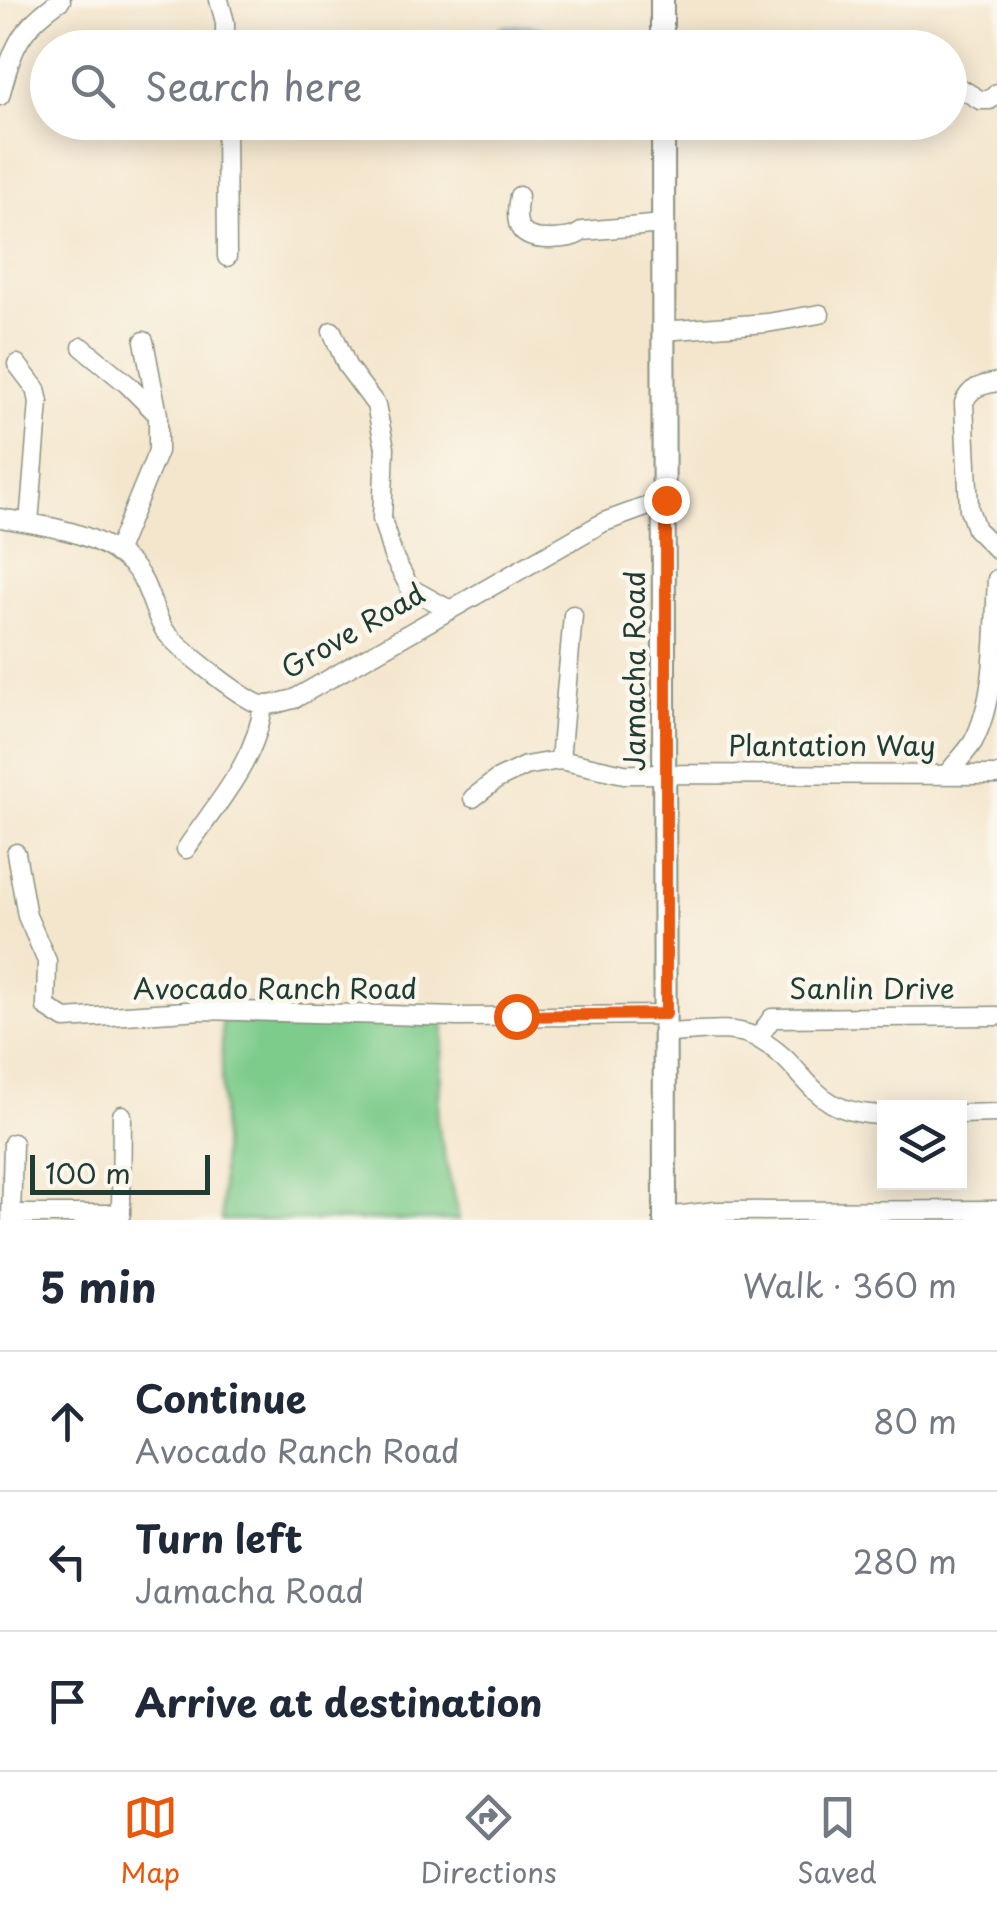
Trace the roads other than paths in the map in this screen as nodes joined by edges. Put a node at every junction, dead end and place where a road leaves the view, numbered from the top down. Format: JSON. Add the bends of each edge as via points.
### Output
{"nodes":[{"id":1,"x":61,"y":0,"type":"edge"},
{"id":2,"x":219,"y":0,"type":"edge"},
{"id":3,"x":662,"y":0,"type":"edge"},
{"id":4,"x":225,"y":30,"type":"edge"},
{"id":5,"x":665,"y":30,"type":"edge"},
{"id":6,"x":0,"y":96,"type":"edge"},
{"id":7,"x":226,"y":140,"type":"edge"},
{"id":8,"x":662,"y":140,"type":"edge"},
{"id":9,"x":519,"y":196,"type":"dead end"},
{"id":10,"x":663,"y":224,"type":"junction"},
{"id":11,"x":227,"y":257,"type":"dead end"},
{"id":12,"x":820,"y":314,"type":"dead end"},
{"id":13,"x":332,"y":331,"type":"dead end"},
{"id":14,"x":663,"y":331,"type":"junction"},
{"id":15,"x":144,"y":341,"type":"dead end"},
{"id":16,"x":82,"y":347,"type":"dead end"},
{"id":17,"x":17,"y":364,"type":"dead end"},
{"id":18,"x":997,"y":382,"type":"edge"},
{"id":19,"x":158,"y":416,"type":"junction"},
{"id":20,"x":666,"y":500,"type":"junction"},
{"id":21,"x":0,"y":518,"type":"edge"},
{"id":22,"x":29,"y":523,"type":"junction"},
{"id":23,"x":997,"y":550,"type":"edge"},
{"id":24,"x":116,"y":552,"type":"junction"},
{"id":25,"x":997,"y":579,"type":"edge"},
{"id":26,"x":448,"y":608,"type":"junction"},
{"id":27,"x":573,"y":614,"type":"dead end"},
{"id":28,"x":263,"y":705,"type":"junction"},
{"id":29,"x":560,"y":760,"type":"junction"},
{"id":30,"x":666,"y":772,"type":"junction"},
{"id":31,"x":948,"y":773,"type":"junction"},
{"id":32,"x":997,"y":776,"type":"edge"},
{"id":33,"x":473,"y":798,"type":"dead end"},
{"id":34,"x":186,"y":849,"type":"dead end"},
{"id":35,"x":16,"y":853,"type":"dead end"},
{"id":36,"x":997,"y":1016,"type":"edge"},
{"id":37,"x":666,"y":1024,"type":"junction"},
{"id":38,"x":758,"y":1038,"type":"junction"},
{"id":39,"x":877,"y":1114,"type":"edge"},
{"id":40,"x":967,"y":1114,"type":"edge"},
{"id":41,"x":997,"y":1114,"type":"edge"},
{"id":42,"x":122,"y":1115,"type":"dead end"},
{"id":43,"x":13,"y":1143,"type":"dead end"},
{"id":44,"x":997,"y":1210,"type":"edge"},
{"id":45,"x":11,"y":1217,"type":"edge"},
{"id":46,"x":665,"y":1219,"type":"edge"}],
"edges":[{"from":1,"to":6,"type":"street","via":[[38,15],[14,46]]},
{"from":2,"to":4,"type":"street"},
{"from":3,"to":5,"type":"main road"},
{"from":7,"to":11,"type":"street"},
{"from":8,"to":10,"type":"main road","name":"Jamacha Road"},
{"from":9,"to":10,"type":"street","via":[[517,220],[532,239]]},
{"from":10,"to":14,"type":"main road","name":"Jamacha Road"},
{"from":12,"to":14,"type":"street"},
{"from":13,"to":26,"type":"street","via":[[347,366],[376,404],[385,448],[382,519],[393,556],[410,588]]},
{"from":14,"to":20,"type":"main road","name":"Jamacha Road"},
{"from":15,"to":19,"type":"street"},
{"from":16,"to":19,"type":"street"},
{"from":17,"to":22,"type":"street","via":[[36,388],[38,402]]},
{"from":18,"to":23,"type":"street","via":[[979,386],[964,403],[969,509],[976,529]]},
{"from":19,"to":24,"type":"street","via":[[158,451]]},
{"from":20,"to":26,"type":"street","name":"Grove Road","via":[[604,522]]},
{"from":20,"to":30,"type":"main road","name":"Jamacha Road"},
{"from":21,"to":22,"type":"street","name":"Grove Road"},
{"from":22,"to":24,"type":"street","name":"Grove Road"},
{"from":24,"to":28,"type":"street","name":"Grove Road","via":[[142,576],[166,632],[235,692]]},
{"from":25,"to":31,"type":"street","via":[[991,686],[982,724]]},
{"from":26,"to":28,"type":"street","name":"Grove Road","via":[[294,699]]},
{"from":27,"to":29,"type":"street"},
{"from":28,"to":34,"type":"street","via":[[252,750]]},
{"from":29,"to":30,"type":"street","name":"Plantation Way","via":[[624,774]]},
{"from":29,"to":33,"type":"street","via":[[525,766]]},
{"from":30,"to":31,"type":"street","name":"Plantation Way"},
{"from":30,"to":37,"type":"main road","name":"Jamacha Road"},
{"from":31,"to":32,"type":"street","name":"Plantation Way"},
{"from":35,"to":37,"type":"street","name":"Avocado Ranch Road","via":[[27,916],[48,961],[46,1007],[64,1019],[202,1010]]},
{"from":36,"to":38,"type":"street","name":"Sanlin Drive","via":[[772,1018]]},
{"from":37,"to":38,"type":"street"},
{"from":37,"to":46,"type":"main road","name":"Jamacha Road"},
{"from":38,"to":39,"type":"street","via":[[823,1099],[842,1110]]},
{"from":40,"to":41,"type":"street"},
{"from":42,"to":45,"type":"street","via":[[120,1214]]},
{"from":43,"to":45,"type":"street"},
{"from":44,"to":46,"type":"street","via":[[716,1211]]}]}
